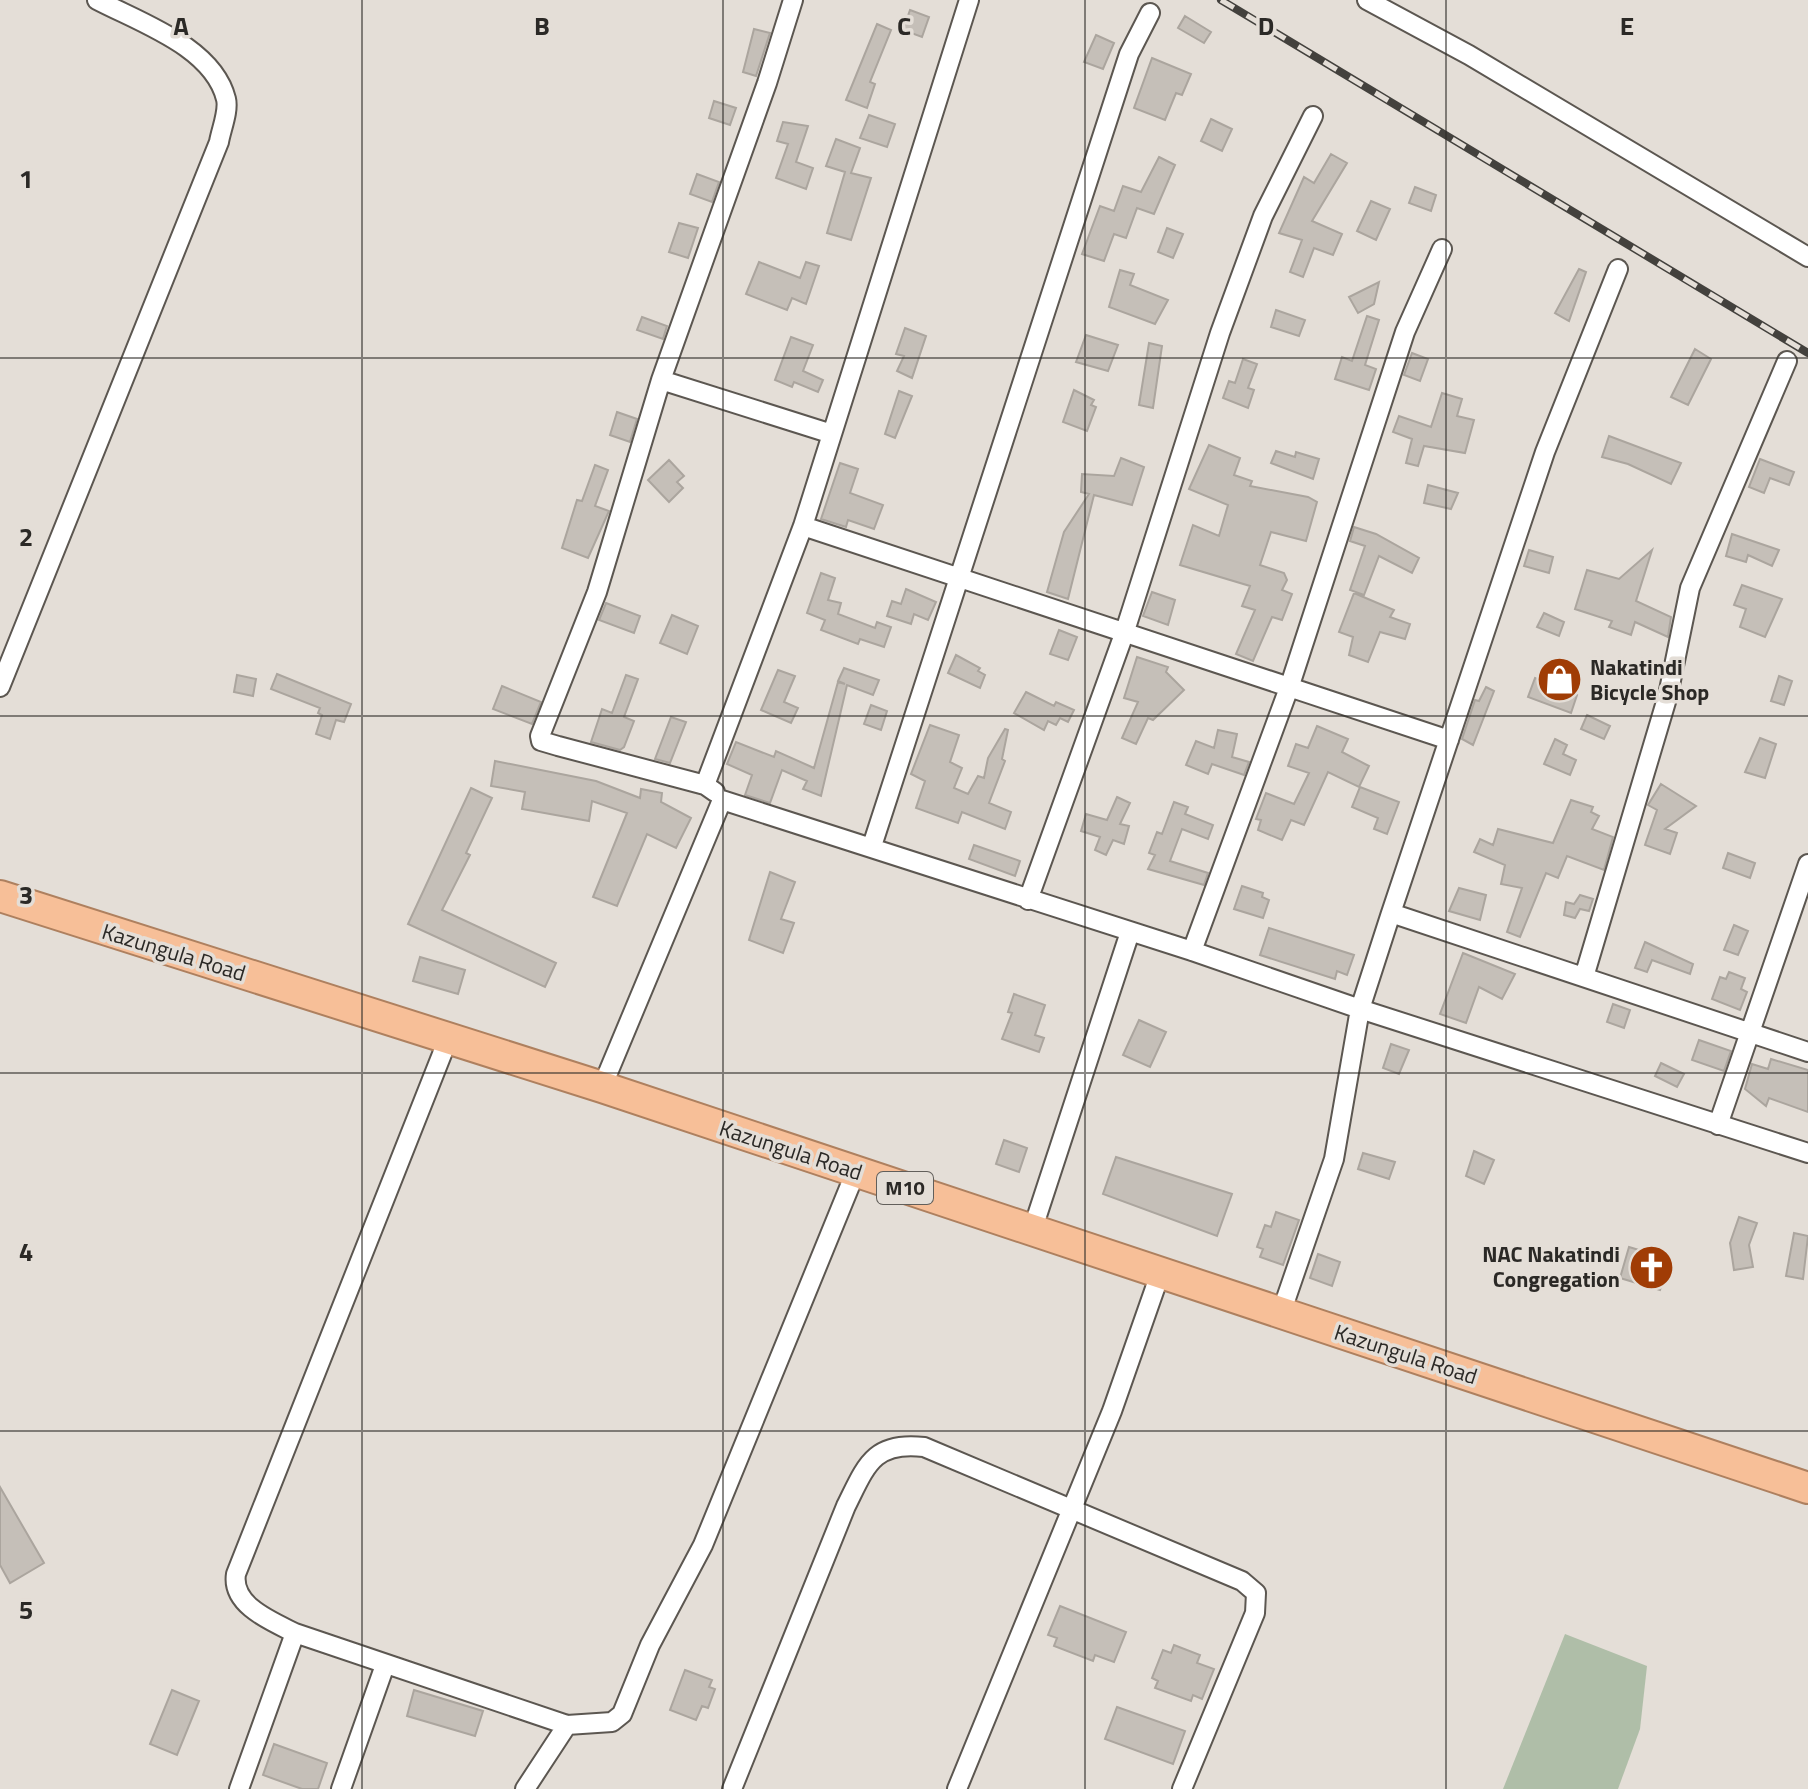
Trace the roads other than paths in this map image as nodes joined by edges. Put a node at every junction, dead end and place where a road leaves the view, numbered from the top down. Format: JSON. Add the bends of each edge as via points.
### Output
{"nodes":[{"id":1,"x":97,"y":0,"type":"edge"},
{"id":2,"x":793,"y":0,"type":"edge"},
{"id":3,"x":969,"y":0,"type":"edge"},
{"id":4,"x":1367,"y":0,"type":"edge"},
{"id":5,"x":1150,"y":13,"type":"dead end"},
{"id":6,"x":1313,"y":116,"type":"dead end"},
{"id":7,"x":1442,"y":249,"type":"dead end"},
{"id":8,"x":1808,"y":257,"type":"edge"},
{"id":9,"x":1618,"y":269,"type":"dead end"},
{"id":10,"x":1787,"y":361,"type":"dead end"},
{"id":11,"x":661,"y":380,"type":"junction"},
{"id":12,"x":832,"y":434,"type":"junction"},
{"id":13,"x":803,"y":526,"type":"junction"},
{"id":14,"x":960,"y":575,"type":"junction"},
{"id":15,"x":1124,"y":634,"type":"junction"},
{"id":16,"x":1290,"y":685,"type":"junction"},
{"id":17,"x":0,"y":687,"type":"edge"},
{"id":18,"x":1449,"y":740,"type":"junction"},
{"id":19,"x":705,"y":785,"type":"junction"},
{"id":20,"x":722,"y":800,"type":"junction"},
{"id":21,"x":872,"y":846,"type":"junction"},
{"id":22,"x":1808,"y":864,"type":"edge"},
{"id":23,"x":0,"y":896,"type":"edge"},
{"id":24,"x":1028,"y":900,"type":"junction"},
{"id":25,"x":1391,"y":913,"type":"junction"},
{"id":26,"x":1130,"y":932,"type":"junction"},
{"id":27,"x":1192,"y":951,"type":"junction"},
{"id":28,"x":1584,"y":977,"type":"junction"},
{"id":29,"x":1360,"y":1009,"type":"junction"},
{"id":30,"x":1750,"y":1032,"type":"junction"},
{"id":31,"x":448,"y":1039,"type":"junction"},
{"id":32,"x":1808,"y":1052,"type":"edge"},
{"id":33,"x":602,"y":1087,"type":"junction"},
{"id":34,"x":1718,"y":1125,"type":"junction"},
{"id":35,"x":1808,"y":1153,"type":"edge"},
{"id":36,"x":856,"y":1171,"type":"junction"},
{"id":37,"x":1032,"y":1231,"type":"junction"},
{"id":38,"x":1160,"y":1274,"type":"junction"},
{"id":39,"x":1281,"y":1313,"type":"junction"},
{"id":40,"x":1808,"y":1488,"type":"edge"},
{"id":41,"x":1071,"y":1511,"type":"junction"},
{"id":42,"x":295,"y":1633,"type":"junction"},
{"id":43,"x":385,"y":1665,"type":"junction"},
{"id":44,"x":567,"y":1725,"type":"junction"},
{"id":45,"x":239,"y":1789,"type":"edge"},
{"id":46,"x":341,"y":1789,"type":"edge"},
{"id":47,"x":525,"y":1789,"type":"edge"},
{"id":48,"x":732,"y":1789,"type":"edge"},
{"id":49,"x":957,"y":1789,"type":"edge"},
{"id":50,"x":1182,"y":1789,"type":"edge"}],
"edges":[{"from":1,"to":17,"type":"street","via":[[173,40],[214,70],[227,102],[219,142]]},
{"from":2,"to":11,"type":"street"},
{"from":3,"to":12,"type":"street"},
{"from":4,"to":8,"type":"street"},
{"from":5,"to":14,"type":"street","via":[[1129,54]]},
{"from":6,"to":15,"type":"street","via":[[1263,216]]},
{"from":7,"to":16,"type":"street","via":[[1405,332]]},
{"from":9,"to":18,"type":"street","via":[[1545,452]]},
{"from":10,"to":28,"type":"street","via":[[1690,588],[1668,695]]},
{"from":11,"to":12,"type":"street"},
{"from":11,"to":19,"type":"street","via":[[597,592],[540,736],[541,741]]},
{"from":12,"to":13,"type":"street"},
{"from":13,"to":14,"type":"street"},
{"from":13,"to":19,"type":"street"},
{"from":14,"to":15,"type":"street"},
{"from":14,"to":21,"type":"street"},
{"from":15,"to":16,"type":"street"},
{"from":15,"to":24,"type":"street"},
{"from":16,"to":18,"type":"street"},
{"from":16,"to":27,"type":"street"},
{"from":18,"to":25,"type":"street"},
{"from":19,"to":20,"type":"street"},
{"from":20,"to":21,"type":"street"},
{"from":20,"to":33,"type":"street"},
{"from":21,"to":24,"type":"street"},
{"from":22,"to":30,"type":"street"},
{"from":23,"to":31,"type":"highway","name":"Kazungula Road","number":"M10"},
{"from":24,"to":26,"type":"street"},
{"from":25,"to":28,"type":"street"},
{"from":25,"to":29,"type":"street"},
{"from":26,"to":27,"type":"street"},
{"from":26,"to":37,"type":"street"},
{"from":27,"to":29,"type":"street"},
{"from":28,"to":30,"type":"street"},
{"from":29,"to":34,"type":"street"},
{"from":29,"to":39,"type":"street","via":[[1334,1159]]},
{"from":30,"to":32,"type":"street"},
{"from":30,"to":34,"type":"street"},
{"from":31,"to":33,"type":"highway","name":"Kazungula Road","number":"M10"},
{"from":31,"to":42,"type":"street","via":[[236,1574],[234,1588],[240,1599]]},
{"from":33,"to":36,"type":"highway","name":"Kazungula Road","number":"M10"},
{"from":34,"to":35,"type":"street"},
{"from":36,"to":37,"type":"highway","name":"Kazungula Road","number":"M10"},
{"from":36,"to":44,"type":"street","via":[[703,1545],[650,1645],[622,1714],[612,1722]]},
{"from":37,"to":38,"type":"highway","name":"Kazungula Road","number":"M10"},
{"from":38,"to":39,"type":"highway","name":"Kazungula Road","number":"M10"},
{"from":38,"to":41,"type":"street"},
{"from":39,"to":40,"type":"highway","name":"Kazungula Road","number":"M10"},
{"from":41,"to":48,"type":"street","via":[[924,1447],[881,1451],[867,1465],[846,1506]]},
{"from":41,"to":49,"type":"street"},
{"from":41,"to":50,"type":"street","via":[[1242,1581],[1256,1593],[1255,1613]]},
{"from":42,"to":43,"type":"street"},
{"from":42,"to":45,"type":"street"},
{"from":43,"to":44,"type":"street"},
{"from":43,"to":46,"type":"street"},
{"from":44,"to":47,"type":"street"}]}
